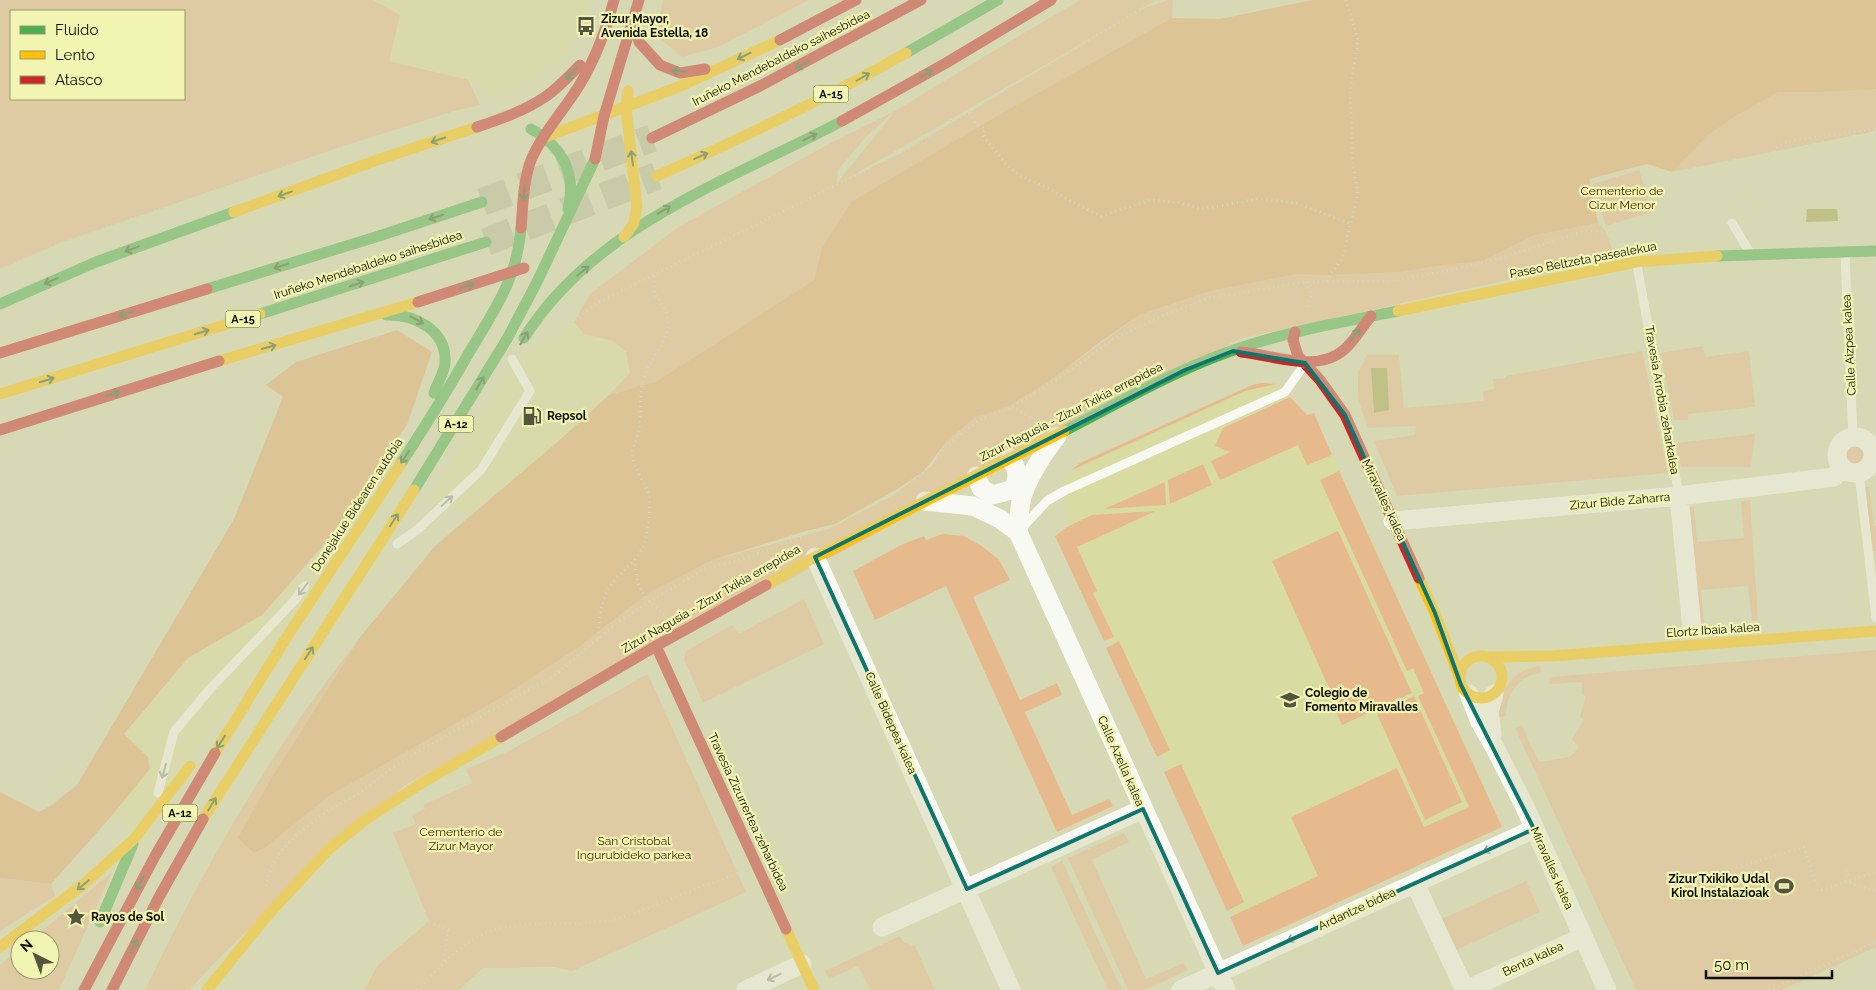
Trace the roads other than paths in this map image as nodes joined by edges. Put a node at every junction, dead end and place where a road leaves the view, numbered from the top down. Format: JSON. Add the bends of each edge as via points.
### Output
{"nodes":[{"id":1,"x":614,"y":0,"type":"edge"},
{"id":2,"x":639,"y":0,"type":"edge"},
{"id":3,"x":856,"y":0,"type":"edge"},
{"id":4,"x":922,"y":0,"type":"edge"},
{"id":5,"x":998,"y":0,"type":"edge"},
{"id":6,"x":1051,"y":0,"type":"edge"},
{"id":7,"x":609,"y":20,"type":"junction"},
{"id":8,"x":634,"y":20,"type":"junction"},
{"id":9,"x":727,"y":65,"type":"junction"},
{"id":10,"x":626,"y":108,"type":"junction"},
{"id":11,"x":604,"y":116,"type":"junction"},
{"id":12,"x":496,"y":121,"type":"junction"},
{"id":13,"x":545,"y":136,"type":"junction"},
{"id":14,"x":652,"y":138,"type":"tunnel mouth"},
{"id":15,"x":537,"y":147,"type":"junction"},
{"id":16,"x":657,"y":176,"type":"tunnel mouth"},
{"id":17,"x":482,"y":202,"type":"tunnel mouth"},
{"id":18,"x":534,"y":206,"type":"dead end"},
{"id":19,"x":566,"y":223,"type":"junction"},
{"id":20,"x":1732,"y":224,"type":"dead end"},
{"id":21,"x":553,"y":240,"type":"junction"},
{"id":22,"x":620,"y":241,"type":"junction"},
{"id":23,"x":486,"y":242,"type":"tunnel mouth"},
{"id":24,"x":568,"y":250,"type":"dead end"},
{"id":25,"x":1876,"y":251,"type":"edge"},
{"id":26,"x":1844,"y":252,"type":"junction"},
{"id":27,"x":585,"y":254,"type":"dead end"},
{"id":28,"x":1750,"y":254,"type":"junction"},
{"id":29,"x":1636,"y":262,"type":"junction"},
{"id":30,"x":513,"y":272,"type":"junction"},
{"id":31,"x":0,"y":304,"type":"edge"},
{"id":32,"x":1371,"y":316,"type":"junction"},
{"id":33,"x":370,"y":317,"type":"junction"},
{"id":34,"x":1296,"y":332,"type":"junction"},
{"id":35,"x":1333,"y":333,"type":"junction"},
{"id":36,"x":1233,"y":351,"type":"junction"},
{"id":37,"x":0,"y":353,"type":"edge"},
{"id":38,"x":1339,"y":354,"type":"junction"},
{"id":39,"x":510,"y":363,"type":"joint"},
{"id":40,"x":1305,"y":363,"type":"junction"},
{"id":41,"x":1339,"y":369,"type":"dead end"},
{"id":42,"x":1339,"y":386,"type":"dead end"},
{"id":43,"x":0,"y":394,"type":"edge"},
{"id":44,"x":1345,"y":415,"type":"junction"},
{"id":45,"x":431,"y":416,"type":"junction"},
{"id":46,"x":0,"y":430,"type":"edge"},
{"id":47,"x":1060,"y":432,"type":"junction"},
{"id":48,"x":1853,"y":437,"type":"junction"},
{"id":49,"x":1011,"y":458,"type":"junction"},
{"id":50,"x":1861,"y":469,"type":"edge"},
{"id":51,"x":1018,"y":476,"type":"junction"},
{"id":52,"x":978,"y":482,"type":"junction"},
{"id":53,"x":1022,"y":496,"type":"junction"},
{"id":54,"x":1679,"y":496,"type":"junction"},
{"id":55,"x":924,"y":501,"type":"junction"},
{"id":56,"x":1000,"y":518,"type":"junction"},
{"id":57,"x":412,"y":520,"type":"dead end"},
{"id":58,"x":1393,"y":521,"type":"junction"},
{"id":59,"x":1018,"y":532,"type":"junction"},
{"id":60,"x":350,"y":543,"type":"junction"},
{"id":61,"x":397,"y":544,"type":"junction"},
{"id":62,"x":815,"y":557,"type":"junction"},
{"id":63,"x":367,"y":561,"type":"junction"},
{"id":64,"x":327,"y":562,"type":"dead end"},
{"id":65,"x":309,"y":581,"type":"dead end"},
{"id":66,"x":1435,"y":613,"type":"junction"},
{"id":67,"x":1876,"y":618,"type":"edge"},
{"id":68,"x":1692,"y":628,"type":"dead end"},
{"id":69,"x":1876,"y":631,"type":"edge"},
{"id":70,"x":284,"y":642,"type":"junction"},
{"id":71,"x":656,"y":646,"type":"junction"},
{"id":72,"x":1482,"y":656,"type":"junction"},
{"id":73,"x":1552,"y":656,"type":"junction"},
{"id":74,"x":1465,"y":686,"type":"junction"},
{"id":75,"x":1498,"y":689,"type":"junction"},
{"id":76,"x":210,"y":740,"type":"dead end"},
{"id":77,"x":1495,"y":748,"type":"junction"},
{"id":78,"x":198,"y":756,"type":"dead end"},
{"id":79,"x":1143,"y":809,"type":"junction"},
{"id":80,"x":146,"y":823,"type":"junction"},
{"id":81,"x":1534,"y":829,"type":"junction"},
{"id":82,"x":135,"y":838,"type":"junction"},
{"id":83,"x":967,"y":889,"type":"junction"},
{"id":84,"x":1419,"y":892,"type":"dead end"},
{"id":85,"x":882,"y":926,"type":"road end"},
{"id":86,"x":96,"y":932,"type":"dead end"},
{"id":87,"x":1574,"y":941,"type":"dead end"},
{"id":88,"x":0,"y":947,"type":"edge"},
{"id":89,"x":802,"y":964,"type":"junction"},
{"id":90,"x":1222,"y":982,"type":"edge"},
{"id":91,"x":84,"y":990,"type":"edge"},
{"id":92,"x":112,"y":990,"type":"edge"},
{"id":93,"x":207,"y":990,"type":"edge"},
{"id":94,"x":746,"y":990,"type":"edge"},
{"id":95,"x":814,"y":990,"type":"edge"},
{"id":96,"x":1011,"y":990,"type":"edge"},
{"id":97,"x":1181,"y":990,"type":"edge"},
{"id":98,"x":1465,"y":990,"type":"edge"},
{"id":99,"x":1607,"y":990,"type":"edge"}],
"edges":[{"from":1,"to":7,"type":"main road"},
{"from":2,"to":8,"type":"main road","number":"A-12"},
{"from":3,"to":9,"type":"main road","one_way":true},
{"from":4,"to":14,"type":"main road","name":"Iruñeko Mendebaldeko saihesbidea","one_way":true,"via":[[762,85]]},
{"from":16,"to":5,"type":"main road","number":"A-15","one_way":true,"via":[[851,84]]},
{"from":22,"to":6,"type":"main road","one_way":true,"via":[[683,199],[838,123],[957,58]]},
{"from":7,"to":12,"type":"main road","one_way":true,"via":[[582,62],[559,86],[533,105]]},
{"from":7,"to":13,"type":"main road","name":"Donejakue Bidearen autobia","via":[[581,83]]},
{"from":9,"to":8,"type":"main road","one_way":true,"via":[[680,73],[670,70],[660,65],[639,42]]},
{"from":8,"to":10,"type":"main road"},
{"from":8,"to":11,"type":"main road","number":"A-12"},
{"from":9,"to":10,"type":"main road"},
{"from":10,"to":11,"type":"main road"},
{"from":22,"to":10,"type":"main road","one_way":true,"via":[[636,219],[637,197]]},
{"from":11,"to":13,"type":"main road"},
{"from":11,"to":19,"type":"main road","number":"A-12","via":[[594,163]]},
{"from":12,"to":13,"type":"main road","via":[[521,124]]},
{"from":12,"to":31,"type":"main road","one_way":true,"via":[[96,262]]},
{"from":13,"to":15,"type":"main road","name":"Donejakue Bidearen autobia"},
{"from":13,"to":19,"type":"main road","via":[[562,157],[571,181]]},
{"from":15,"to":18,"type":"main road"},
{"from":15,"to":30,"type":"main road","name":"Donejakue Bidearen autobia","number":"A-12","one_way":true,"via":[[524,186],[522,225]]},
{"from":17,"to":37,"type":"main road","name":"Iruñeko Mendebaldeko saihesbidea","one_way":true},
{"from":19,"to":21,"type":"main road","number":"A-12"},
{"from":20,"to":28,"type":"lane"},
{"from":21,"to":24,"type":"main road"},
{"from":21,"to":30,"type":"main road","via":[[540,261]]},
{"from":63,"to":21,"type":"main road","number":"A-12","one_way":true,"via":[[507,339]]},
{"from":22,"to":27,"type":"main road","via":[[595,253]]},
{"from":39,"to":22,"type":"main road","one_way":true,"via":[[532,325],[553,299]]},
{"from":43,"to":23,"type":"main road","name":"Iruñeko Mendebaldeko saihesbidea","number":"A-15","one_way":true},
{"from":25,"to":26,"type":"main road","name":"Paseo Beltzeta pasealekua"},
{"from":26,"to":28,"type":"main road","name":"Paseo Beltzeta pasealekua"},
{"from":26,"to":48,"type":"lane","name":"Calle Aizpea kalea"},
{"from":28,"to":29,"type":"main road","name":"Paseo Beltzeta pasealekua"},
{"from":29,"to":32,"type":"main road","name":"Paseo Beltzeta pasealekua"},
{"from":29,"to":54,"type":"lane","name":"Travesía Arrobia zeharkalea"},
{"from":33,"to":30,"type":"main road","one_way":true},
{"from":30,"to":45,"type":"main road","name":"Donejakue Bidearen autobia","number":"A-12","via":[[500,300]]},
{"from":32,"to":35,"type":"main road","name":"Paseo Beltzeta pasealekua"},
{"from":38,"to":32,"type":"main road","one_way":true},
{"from":33,"to":45,"type":"main road","one_way":true,"via":[[396,313],[407,315],[427,326],[438,338],[445,363],[435,385]]},
{"from":46,"to":33,"type":"main road","one_way":true},
{"from":34,"to":35,"type":"main road","name":"Paseo Beltzeta pasealekua"},
{"from":34,"to":36,"type":"main road","name":"Zizur Nagusia - Zizur Txikia errepidea"},
{"from":34,"to":40,"type":"main road","name":"Miravalles kalea","via":[[1293,340],[1295,350]]},
{"from":35,"to":38,"type":"main road"},
{"from":36,"to":40,"type":"main road"},
{"from":36,"to":47,"type":"main road","name":"Zizur Nagusia - Zizur Txikia errepidea","via":[[1185,370]]},
{"from":38,"to":40,"type":"main road","via":[[1318,363]]},
{"from":38,"to":41,"type":"main road"},
{"from":61,"to":39,"type":"lane","one_way":true,"via":[[481,470],[530,391]]},
{"from":40,"to":44,"type":"main road","name":"Miravalles kalea"},
{"from":40,"to":59,"type":"lane","via":[[1285,392],[1064,491],[1048,501]]},
{"from":42,"to":44,"type":"main road","name":"Miravalles kalea"},
{"from":44,"to":58,"type":"main road","name":"Miravalles kalea"},
{"from":45,"to":60,"type":"main road","name":"Donejakue Bidearen autobia","number":"A-12","one_way":true},
{"from":47,"to":49,"type":"main road","name":"Zizur Nagusia - Zizur Txikia errepidea"},
{"from":47,"to":53,"type":"street"},
{"from":48,"to":50,"type":"street","via":[[1869,444],[1873,455]]},
{"from":48,"to":50,"type":"street","via":[[1842,442],[1837,452],[1838,464]]},
{"from":49,"to":51,"type":"street"},
{"from":49,"to":52,"type":"main road","name":"Zizur Nagusia - Zizur Txikia errepidea"},
{"from":50,"to":54,"type":"street","name":"Zizur Bide Zaharra","via":[[1834,477]]},
{"from":50,"to":67,"type":"lane"},
{"from":51,"to":52,"type":"street","via":[[1014,488],[992,495]]},
{"from":51,"to":53,"type":"street"},
{"from":52,"to":55,"type":"main road","name":"Zizur Nagusia - Zizur Txikia errepidea"},
{"from":52,"to":56,"type":"street","name":"Calle Azella kalea"},
{"from":53,"to":59,"type":"street"},
{"from":54,"to":58,"type":"street","name":"Zizur Bide Zaharra"},
{"from":54,"to":68,"type":"street","name":"Travesía Arrobia zeharkalea"},
{"from":55,"to":56,"type":"street","name":"Calle Azella kalea","via":[[973,506]]},
{"from":55,"to":62,"type":"main road","name":"Zizur Nagusia - Zizur Txikia errepidea"},
{"from":56,"to":59,"type":"street","name":"Calle Azella kalea"},
{"from":57,"to":61,"type":"main road"},
{"from":58,"to":66,"type":"main road","name":"Miravalles kalea"},
{"from":59,"to":79,"type":"street","name":"Calle Azella kalea"},
{"from":60,"to":64,"type":"lane"},
{"from":60,"to":70,"type":"main road","name":"Donejakue Bidearen autobia","number":"A-12"},
{"from":61,"to":63,"type":"main road"},
{"from":62,"to":71,"type":"main road","name":"Zizur Nagusia - Zizur Txikia errepidea"},
{"from":62,"to":83,"type":"street","name":"Calle Bidepea kalea"},
{"from":92,"to":63,"type":"main road","number":"A-12","one_way":true,"via":[[159,897],[212,804]]},
{"from":65,"to":80,"type":"lane","one_way":true,"via":[[174,732]]},
{"from":66,"to":72,"type":"main road","name":"Miravalles kalea","via":[[1464,648]]},
{"from":66,"to":74,"type":"main road","name":"Miravalles kalea"},
{"from":69,"to":73,"type":"main road","name":"Elortz Ibaia kalea"},
{"from":70,"to":76,"type":"main road"},
{"from":70,"to":91,"type":"main road","name":"Donejakue Bidearen autobia","number":"A-12","one_way":true,"via":[[201,776],[119,919]]},
{"from":71,"to":89,"type":"main road","name":"Travesía Zizurrertea zeharbidea"},
{"from":71,"to":93,"type":"main road","name":"Zizur Nagusia - Zizur Txikia errepidea","via":[[422,783],[329,849],[299,881],[233,964]]},
{"from":72,"to":73,"type":"main road","name":"Elortz Ibaia kalea"},
{"from":72,"to":74,"type":"main road","via":[[1467,660],[1463,666]]},
{"from":72,"to":75,"type":"main road","via":[[1499,665]]},
{"from":73,"to":75,"type":"main road","name":"Elortz Ibaia kalea","via":[[1516,669]]},
{"from":74,"to":75,"type":"main road","via":[[1482,698]]},
{"from":74,"to":77,"type":"street","name":"Miravalles kalea"},
{"from":75,"to":77,"type":"street","name":"Miravalles kalea","via":[[1489,712]]},
{"from":77,"to":81,"type":"street","name":"Miravalles kalea"},
{"from":78,"to":80,"type":"main road"},
{"from":79,"to":83,"type":"street"},
{"from":79,"to":90,"type":"street","name":"Calle Azella kalea"},
{"from":80,"to":82,"type":"main road"},
{"from":81,"to":90,"type":"street","name":"Ardantze bidea","one_way":true},
{"from":81,"to":99,"type":"street","name":"Miravalles kalea"},
{"from":82,"to":86,"type":"main road"},
{"from":82,"to":88,"type":"main road","one_way":true,"via":[[84,884]]},
{"from":83,"to":85,"type":"street"},
{"from":83,"to":96,"type":"street","name":"Calle Bidepea kalea"},
{"from":84,"to":98,"type":"street"},
{"from":87,"to":98,"type":"street","name":"Benta kalea"},
{"from":89,"to":94,"type":"street","one_way":true},
{"from":89,"to":95,"type":"main road","name":"Travesía Zizurrertea zeharbidea"},
{"from":90,"to":97,"type":"street","name":"Ardantze bidea"}]}
